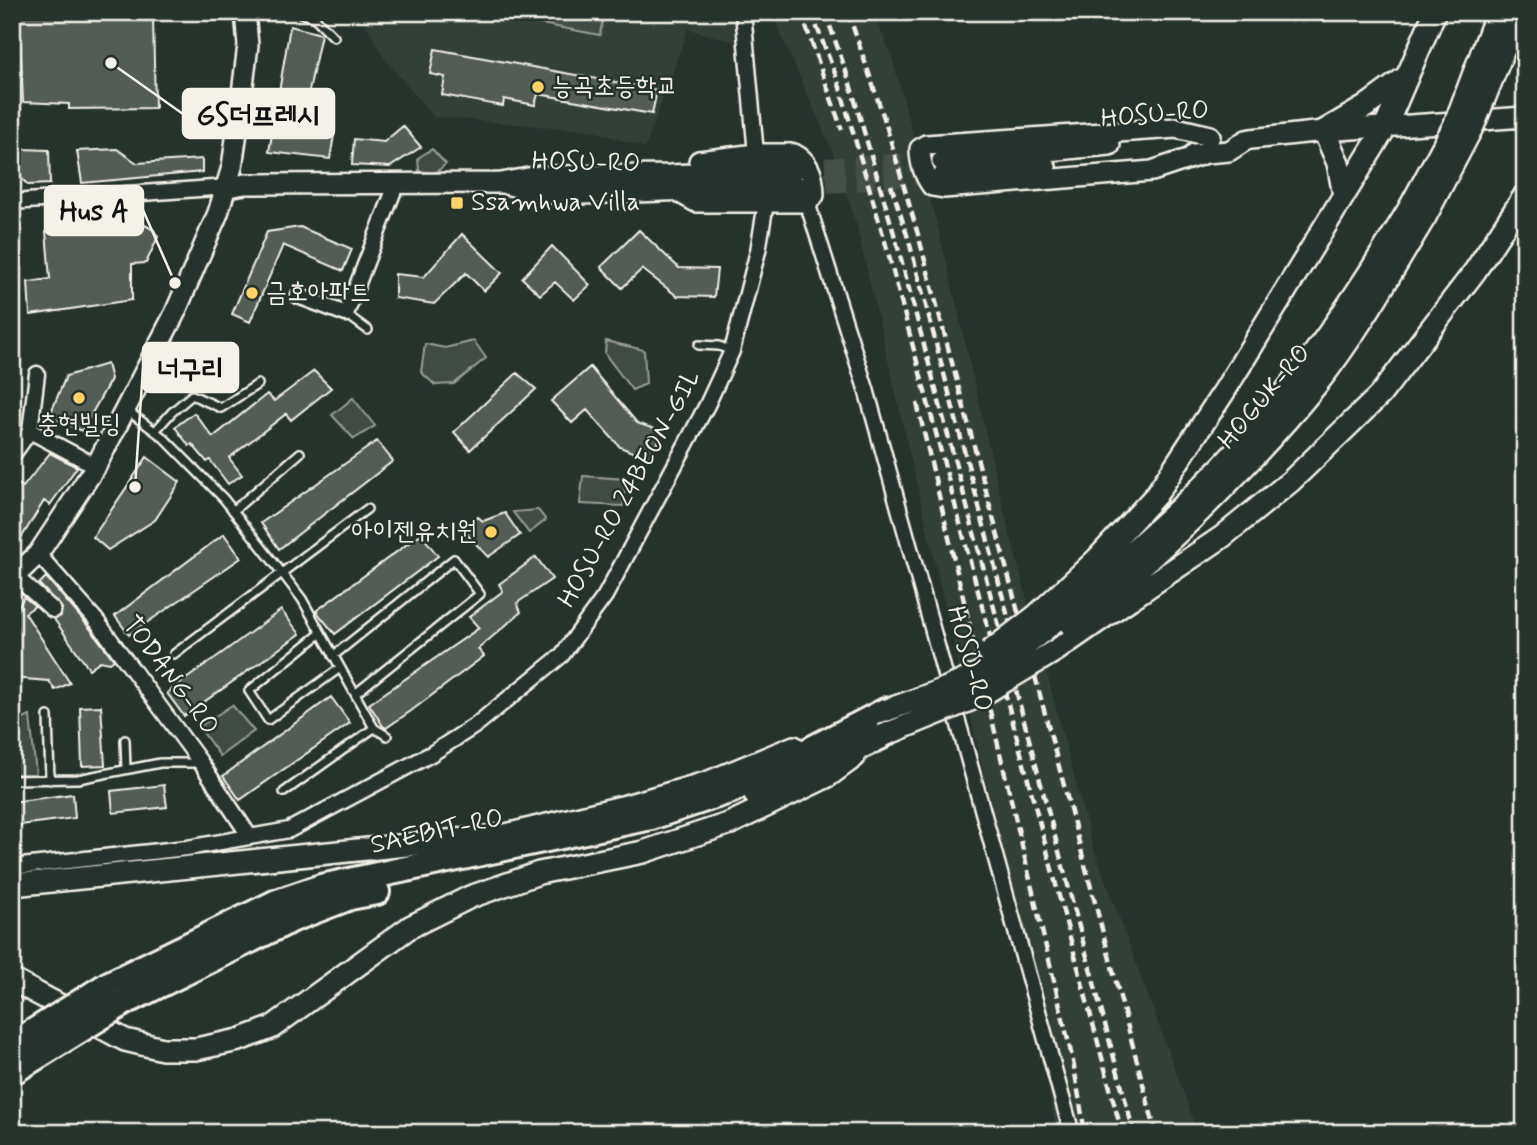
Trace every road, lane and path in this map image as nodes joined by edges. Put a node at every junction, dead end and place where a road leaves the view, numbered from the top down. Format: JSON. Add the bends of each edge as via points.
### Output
{"nodes":[{"id":1,"x":245,"y":12,"type":"edge"},
{"id":2,"x":298,"y":12,"type":"edge"},
{"id":3,"x":743,"y":12,"type":"edge"},
{"id":4,"x":1434,"y":12,"type":"edge"},
{"id":5,"x":1505,"y":19,"type":"edge"},
{"id":6,"x":334,"y":37,"type":"dead end"},
{"id":7,"x":1407,"y":76,"type":"junction"},
{"id":8,"x":197,"y":110,"type":"dead end"},
{"id":9,"x":1525,"y":117,"type":"edge"},
{"id":10,"x":239,"y":118,"type":"junction"},
{"id":11,"x":1385,"y":128,"type":"junction"},
{"id":12,"x":1324,"y":131,"type":"junction"},
{"id":13,"x":1208,"y":144,"type":"junction"},
{"id":14,"x":756,"y":154,"type":"junction"},
{"id":15,"x":943,"y":167,"type":"tunnel mouth"},
{"id":16,"x":673,"y":182,"type":"junction"},
{"id":17,"x":396,"y":185,"type":"junction"},
{"id":18,"x":800,"y":186,"type":"junction"},
{"id":19,"x":228,"y":187,"type":"junction"},
{"id":20,"x":1344,"y":195,"type":"junction"},
{"id":21,"x":1525,"y":195,"type":"edge"},
{"id":22,"x":12,"y":202,"type":"edge"},
{"id":23,"x":766,"y":203,"type":"junction"},
{"id":24,"x":298,"y":296,"type":"dead end"},
{"id":25,"x":346,"y":314,"type":"junction"},
{"id":26,"x":368,"y":330,"type":"dead end"},
{"id":27,"x":699,"y":345,"type":"dead end"},
{"id":28,"x":732,"y":351,"type":"junction"},
{"id":29,"x":37,"y":374,"type":"dead end"},
{"id":30,"x":258,"y":384,"type":"dead end"},
{"id":31,"x":125,"y":409,"type":"junction"},
{"id":32,"x":30,"y":431,"type":"junction"},
{"id":33,"x":155,"y":431,"type":"junction"},
{"id":34,"x":300,"y":453,"type":"dead end"},
{"id":35,"x":12,"y":456,"type":"edge"},
{"id":36,"x":96,"y":466,"type":"junction"},
{"id":37,"x":367,"y":509,"type":"dead end"},
{"id":38,"x":233,"y":511,"type":"junction"},
{"id":39,"x":38,"y":554,"type":"junction"},
{"id":40,"x":282,"y":573,"type":"junction"},
{"id":41,"x":14,"y":578,"type":"edge"},
{"id":42,"x":1112,"y":580,"type":"junction"},
{"id":43,"x":53,"y":610,"type":"dead end"},
{"id":44,"x":321,"y":633,"type":"junction"},
{"id":45,"x":174,"y":654,"type":"dead end"},
{"id":46,"x":333,"y":656,"type":"junction"},
{"id":47,"x":341,"y":668,"type":"junction"},
{"id":48,"x":355,"y":694,"type":"junction"},
{"id":49,"x":887,"y":710,"type":"junction"},
{"id":50,"x":48,"y":716,"type":"dead end"},
{"id":51,"x":374,"y":728,"type":"junction"},
{"id":52,"x":387,"y":736,"type":"dead end"},
{"id":53,"x":882,"y":736,"type":"junction"},
{"id":54,"x":125,"y":740,"type":"dead end"},
{"id":55,"x":201,"y":763,"type":"junction"},
{"id":56,"x":126,"y":769,"type":"junction"},
{"id":57,"x":12,"y":780,"type":"edge"},
{"id":58,"x":50,"y":780,"type":"junction"},
{"id":59,"x":284,"y":792,"type":"dead end"},
{"id":60,"x":250,"y":837,"type":"junction"},
{"id":61,"x":12,"y":867,"type":"edge"},
{"id":62,"x":12,"y":885,"type":"edge"},
{"id":63,"x":12,"y":980,"type":"edge"},
{"id":64,"x":117,"y":993,"type":"junction"},
{"id":65,"x":12,"y":1045,"type":"edge"},
{"id":66,"x":12,"y":1072,"type":"edge"},
{"id":67,"x":1070,"y":1133,"type":"edge"}],
"edges":[{"from":1,"to":10,"type":"main road","via":[[248,45]]},
{"from":2,"to":6,"type":"lane","via":[[316,18]]},
{"from":3,"to":14,"type":"street"},
{"from":4,"to":7,"type":"main road"},
{"from":5,"to":42,"type":"main road","name":"HOGUK-RO","bridge":true,"via":[[1474,124],[1417,213],[1377,296],[1318,382],[1183,530]]},
{"from":7,"to":11,"type":"main road"},
{"from":7,"to":12,"type":"main road"},
{"from":8,"to":10,"type":"street"},
{"from":9,"to":11,"type":"main road","name":"HOSU-RO"},
{"from":10,"to":19,"type":"main road"},
{"from":11,"to":12,"type":"main road","name":"HOSU-RO"},
{"from":11,"to":20,"type":"main road"},
{"from":12,"to":13,"type":"main road","name":"HOSU-RO","via":[[1246,140],[1229,134]]},
{"from":12,"to":20,"type":"main road","via":[[1338,163]]},
{"from":13,"to":13,"type":"main road","via":[[1176,128],[926,145],[920,149],[920,158],[933,186],[944,188],[1152,171]]},
{"from":13,"to":15,"type":"main road","name":"HOSU-RO"},
{"from":14,"to":16,"type":"main road","via":[[697,161]]},
{"from":14,"to":18,"type":"main road","via":[[799,156],[814,180],[814,195]]},
{"from":16,"to":17,"type":"main road","name":"HOSU-RO","via":[[540,176],[501,183]]},
{"from":16,"to":18,"type":"main road","name":"HOSU-RO"},
{"from":16,"to":23,"type":"main road","via":[[696,202]]},
{"from":17,"to":19,"type":"main road","name":"HOSU-RO"},
{"from":17,"to":25,"type":"street"},
{"from":18,"to":23,"type":"main road"},
{"from":18,"to":67,"type":"street","name":"HOSU-RO","via":[[870,402]]},
{"from":19,"to":22,"type":"street"},
{"from":19,"to":31,"type":"main road","via":[[175,313]]},
{"from":20,"to":42,"type":"main road","via":[[1156,495]]},
{"from":21,"to":42,"type":"main road","via":[[1475,271],[1380,395],[1291,481],[1222,537]]},
{"from":23,"to":28,"type":"street","name":"HOSU-RO 24BEON-GIL"},
{"from":24,"to":25,"type":"street"},
{"from":25,"to":26,"type":"lane"},
{"from":27,"to":28,"type":"lane"},
{"from":28,"to":60,"type":"street","name":"HOSU-RO 24BEON-GIL","via":[[605,596],[562,655],[477,725],[431,754],[289,830]]},
{"from":29,"to":32,"type":"street"},
{"from":30,"to":33,"type":"lane","via":[[221,408],[192,395]]},
{"from":31,"to":33,"type":"lane"},
{"from":31,"to":36,"type":"main road"},
{"from":32,"to":35,"type":"street"},
{"from":32,"to":36,"type":"street"},
{"from":33,"to":38,"type":"lane"},
{"from":34,"to":38,"type":"lane"},
{"from":36,"to":39,"type":"main road"},
{"from":37,"to":40,"type":"lane"},
{"from":38,"to":40,"type":"lane"},
{"from":39,"to":41,"type":"main road"},
{"from":39,"to":55,"type":"street","name":"TODANG-RO","via":[[96,621]]},
{"from":40,"to":44,"type":"lane"},
{"from":40,"to":45,"type":"lane"},
{"from":41,"to":43,"type":"street"},
{"from":42,"to":49,"type":"main road","bridge":true,"via":[[996,664]]},
{"from":42,"to":53,"type":"main road","bridge":true,"via":[[1055,638]]},
{"from":44,"to":46,"type":"lane"},
{"from":44,"to":47,"type":"lane","via":[[249,691],[268,720]]},
{"from":46,"to":47,"type":"lane"},
{"from":46,"to":48,"type":"lane","via":[[454,559],[480,594]]},
{"from":47,"to":48,"type":"lane"},
{"from":48,"to":51,"type":"lane"},
{"from":49,"to":62,"type":"main road","via":[[709,782],[506,835]]},
{"from":49,"to":64,"type":"highway","name":"SAEBIT-RO","via":[[732,790],[651,817],[321,887],[278,902]]},
{"from":50,"to":58,"type":"lane"},
{"from":51,"to":52,"type":"lane"},
{"from":51,"to":59,"type":"lane"},
{"from":53,"to":63,"type":"main road","via":[[828,776],[731,823],[643,852],[539,873],[470,897],[410,927],[271,1028],[239,1040],[197,1049],[163,1049],[125,1040]]},
{"from":53,"to":64,"type":"highway","name":"SAEBIT-RO","via":[[724,810],[556,855],[350,897]]},
{"from":54,"to":56,"type":"lane"},
{"from":55,"to":56,"type":"lane"},
{"from":55,"to":60,"type":"street","name":"TODANG-RO"},
{"from":56,"to":58,"type":"lane"},
{"from":57,"to":58,"type":"lane"},
{"from":60,"to":61,"type":"street","name":"HOSU-RO 24BEON-GIL"},
{"from":64,"to":65,"type":"highway","name":"SAEBIT-RO","bridge":true},
{"from":64,"to":66,"type":"highway","name":"SAEBIT-RO","bridge":true}]}
